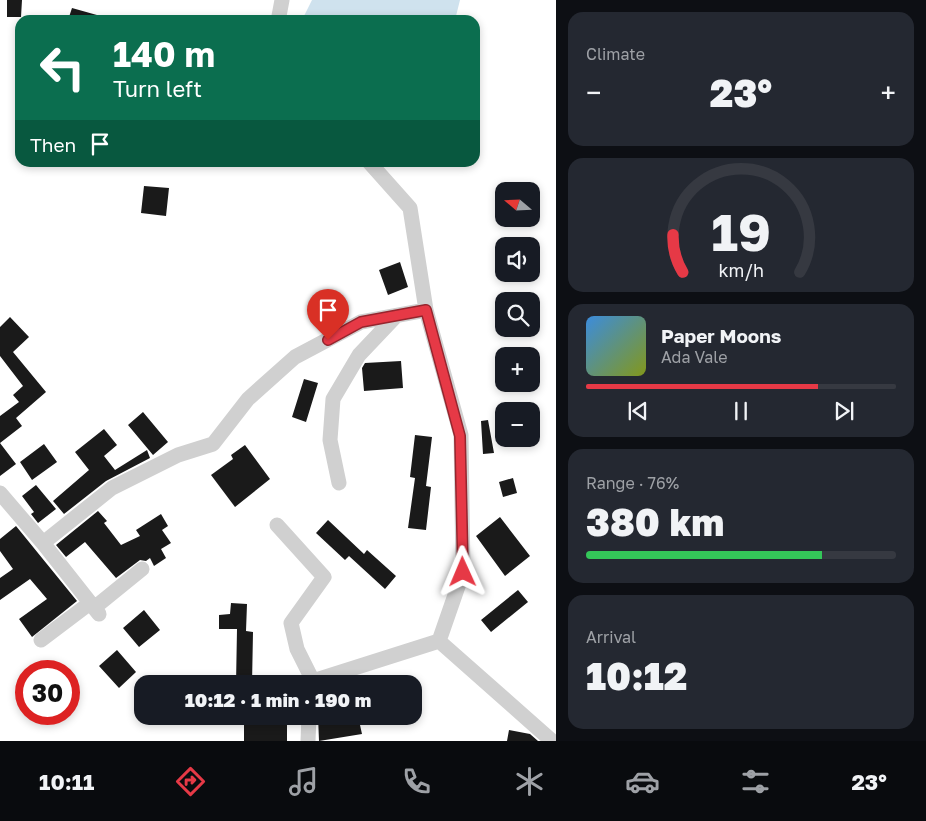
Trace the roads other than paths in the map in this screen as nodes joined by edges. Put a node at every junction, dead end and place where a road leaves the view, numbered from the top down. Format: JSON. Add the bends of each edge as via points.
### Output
{"nodes":[{"id":1,"x":282,"y":0,"type":"edge"},
{"id":2,"x":278,"y":15,"type":"edge"},
{"id":3,"x":373,"y":167,"type":"edge"},
{"id":4,"x":426,"y":310,"type":"junction"},
{"id":5,"x":396,"y":316,"type":"junction"},
{"id":6,"x":340,"y":483,"type":"dead end"},
{"id":7,"x":0,"y":493,"type":"edge"},
{"id":8,"x":277,"y":525,"type":"dead end"},
{"id":9,"x":43,"y":543,"type":"junction"},
{"id":10,"x":142,"y":568,"type":"dead end"},
{"id":11,"x":94,"y":608,"type":"junction"},
{"id":12,"x":41,"y":640,"type":"dead end"},
{"id":13,"x":440,"y":641,"type":"junction"},
{"id":14,"x":310,"y":675,"type":"edge"},
{"id":15,"x":335,"y":675,"type":"edge"},
{"id":16,"x":308,"y":725,"type":"edge"},
{"id":17,"x":308,"y":741,"type":"edge"},
{"id":18,"x":552,"y":741,"type":"edge"}],
"edges":[{"from":1,"to":2,"type":"street"},
{"from":3,"to":4,"type":"street","via":[[410,208]]},
{"from":4,"to":5,"type":"street"},
{"from":4,"to":13,"type":"street","via":[[460,436],[463,572]]},
{"from":5,"to":6,"type":"street","via":[[359,355],[333,399],[330,440]]},
{"from":5,"to":9,"type":"street","via":[[361,322],[295,357],[248,399],[212,444],[178,455],[112,488]]},
{"from":7,"to":9,"type":"street"},
{"from":8,"to":14,"type":"street","via":[[324,576],[291,623],[297,649]]},
{"from":9,"to":11,"type":"street"},
{"from":10,"to":11,"type":"street"},
{"from":11,"to":12,"type":"street"},
{"from":13,"to":15,"type":"street"},
{"from":13,"to":18,"type":"street"},
{"from":16,"to":17,"type":"street"}]}
